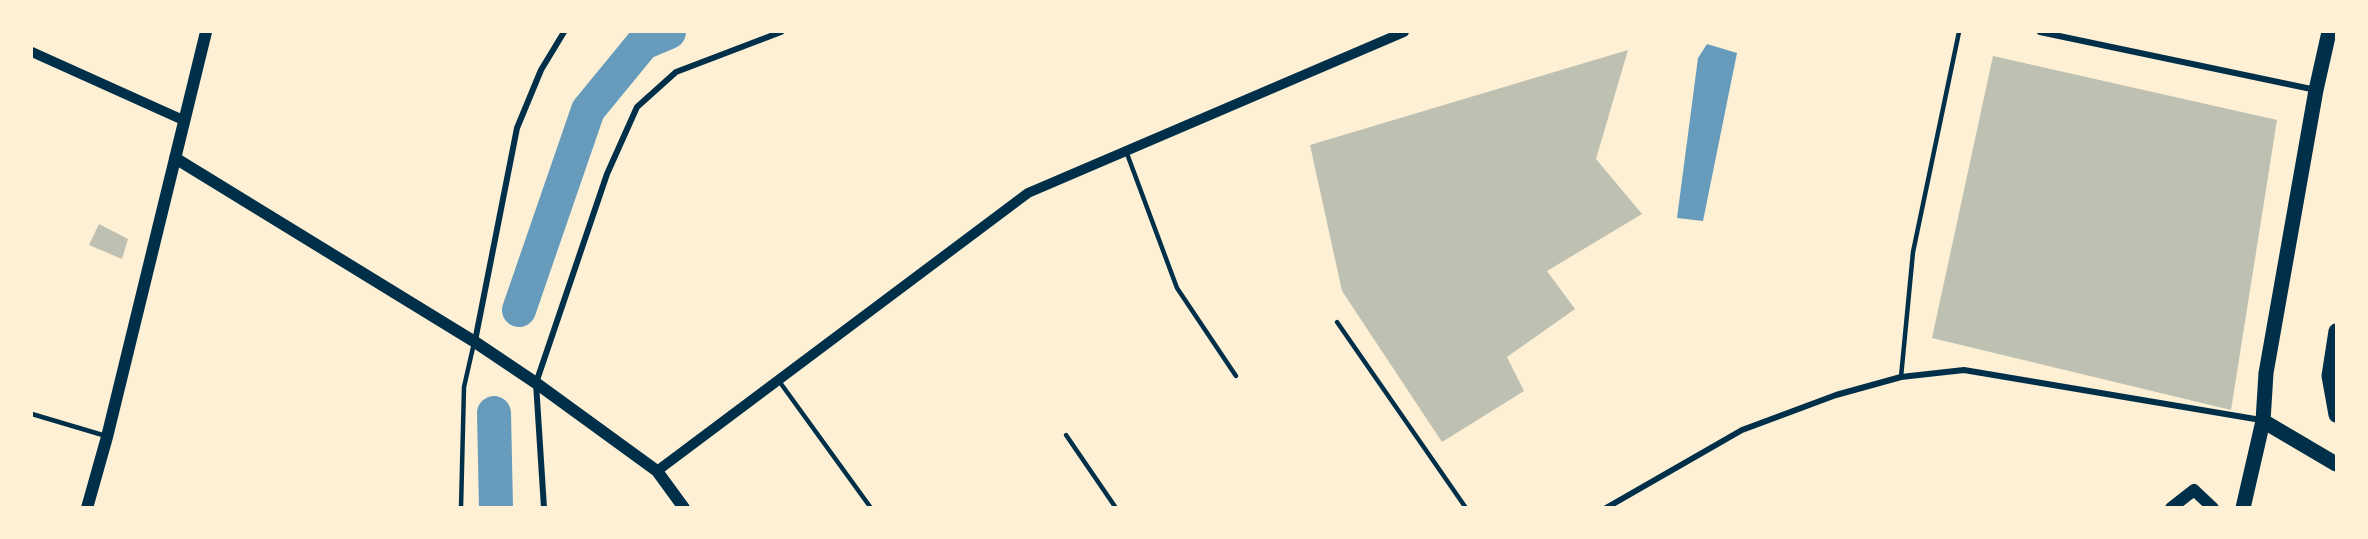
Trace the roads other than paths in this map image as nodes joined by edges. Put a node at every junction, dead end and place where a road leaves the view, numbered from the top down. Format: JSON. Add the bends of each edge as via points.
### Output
{"nodes":[{"id":1,"x":206,"y":32,"type":"edge"},
{"id":2,"x":564,"y":32,"type":"edge"},
{"id":3,"x":781,"y":32,"type":"edge"},
{"id":4,"x":1404,"y":32,"type":"edge"},
{"id":5,"x":1959,"y":32,"type":"edge"},
{"id":6,"x":2040,"y":32,"type":"edge"},
{"id":7,"x":2329,"y":32,"type":"edge"},
{"id":8,"x":32,"y":52,"type":"edge"},
{"id":9,"x":2316,"y":90,"type":"junction"},
{"id":10,"x":183,"y":120,"type":"junction"},
{"id":11,"x":1126,"y":151,"type":"junction"},
{"id":12,"x":175,"y":158,"type":"junction"},
{"id":13,"x":1336,"y":322,"type":"dead end"},
{"id":14,"x":2337,"y":331,"type":"edge"},
{"id":15,"x":475,"y":342,"type":"junction"},
{"id":16,"x":1236,"y":376,"type":"dead end"},
{"id":17,"x":1901,"y":377,"type":"junction"},
{"id":18,"x":779,"y":381,"type":"junction"},
{"id":19,"x":536,"y":383,"type":"junction"},
{"id":20,"x":32,"y":414,"type":"edge"},
{"id":21,"x":2337,"y":415,"type":"edge"},
{"id":22,"x":2263,"y":421,"type":"junction"},
{"id":23,"x":1066,"y":435,"type":"dead end"},
{"id":24,"x":107,"y":436,"type":"junction"},
{"id":25,"x":2337,"y":464,"type":"edge"},
{"id":26,"x":657,"y":471,"type":"junction"},
{"id":27,"x":87,"y":507,"type":"edge"},
{"id":28,"x":460,"y":507,"type":"edge"},
{"id":29,"x":544,"y":507,"type":"edge"},
{"id":30,"x":684,"y":507,"type":"edge"},
{"id":31,"x":871,"y":507,"type":"edge"},
{"id":32,"x":1116,"y":507,"type":"edge"},
{"id":33,"x":1466,"y":507,"type":"edge"},
{"id":34,"x":1606,"y":507,"type":"edge"},
{"id":35,"x":2171,"y":507,"type":"edge"},
{"id":36,"x":2213,"y":507,"type":"edge"},
{"id":37,"x":2243,"y":507,"type":"edge"}],
"edges":[{"from":1,"to":10,"type":"main road"},
{"from":2,"to":15,"type":"street","via":[[541,70],[517,128]]},
{"from":3,"to":19,"type":"street","via":[[676,72],[637,107],[607,174]]},
{"from":4,"to":11,"type":"street"},
{"from":5,"to":17,"type":"lane","via":[[1913,252]]},
{"from":6,"to":9,"type":"street"},
{"from":7,"to":9,"type":"main road"},
{"from":8,"to":10,"type":"street"},
{"from":9,"to":22,"type":"main road","via":[[2266,372]]},
{"from":10,"to":12,"type":"main road"},
{"from":11,"to":16,"type":"lane","via":[[1177,288]]},
{"from":11,"to":18,"type":"street","via":[[1028,193]]},
{"from":12,"to":15,"type":"main road"},
{"from":12,"to":24,"type":"main road"},
{"from":13,"to":33,"type":"lane"},
{"from":14,"to":21,"type":"main road","via":[[2329,376]]},
{"from":15,"to":19,"type":"main road"},
{"from":15,"to":28,"type":"lane","via":[[464,387]]},
{"from":17,"to":22,"type":"street","via":[[1964,370]]},
{"from":17,"to":34,"type":"street","via":[[1836,394],[1742,430]]},
{"from":18,"to":26,"type":"street"},
{"from":18,"to":31,"type":"lane"},
{"from":19,"to":26,"type":"main road"},
{"from":19,"to":29,"type":"street"},
{"from":20,"to":24,"type":"lane"},
{"from":22,"to":25,"type":"main road"},
{"from":22,"to":37,"type":"main road"},
{"from":23,"to":32,"type":"lane"},
{"from":24,"to":27,"type":"main road"},
{"from":26,"to":30,"type":"main road"},
{"from":35,"to":36,"type":"main road","via":[[2194,490]]}]}
